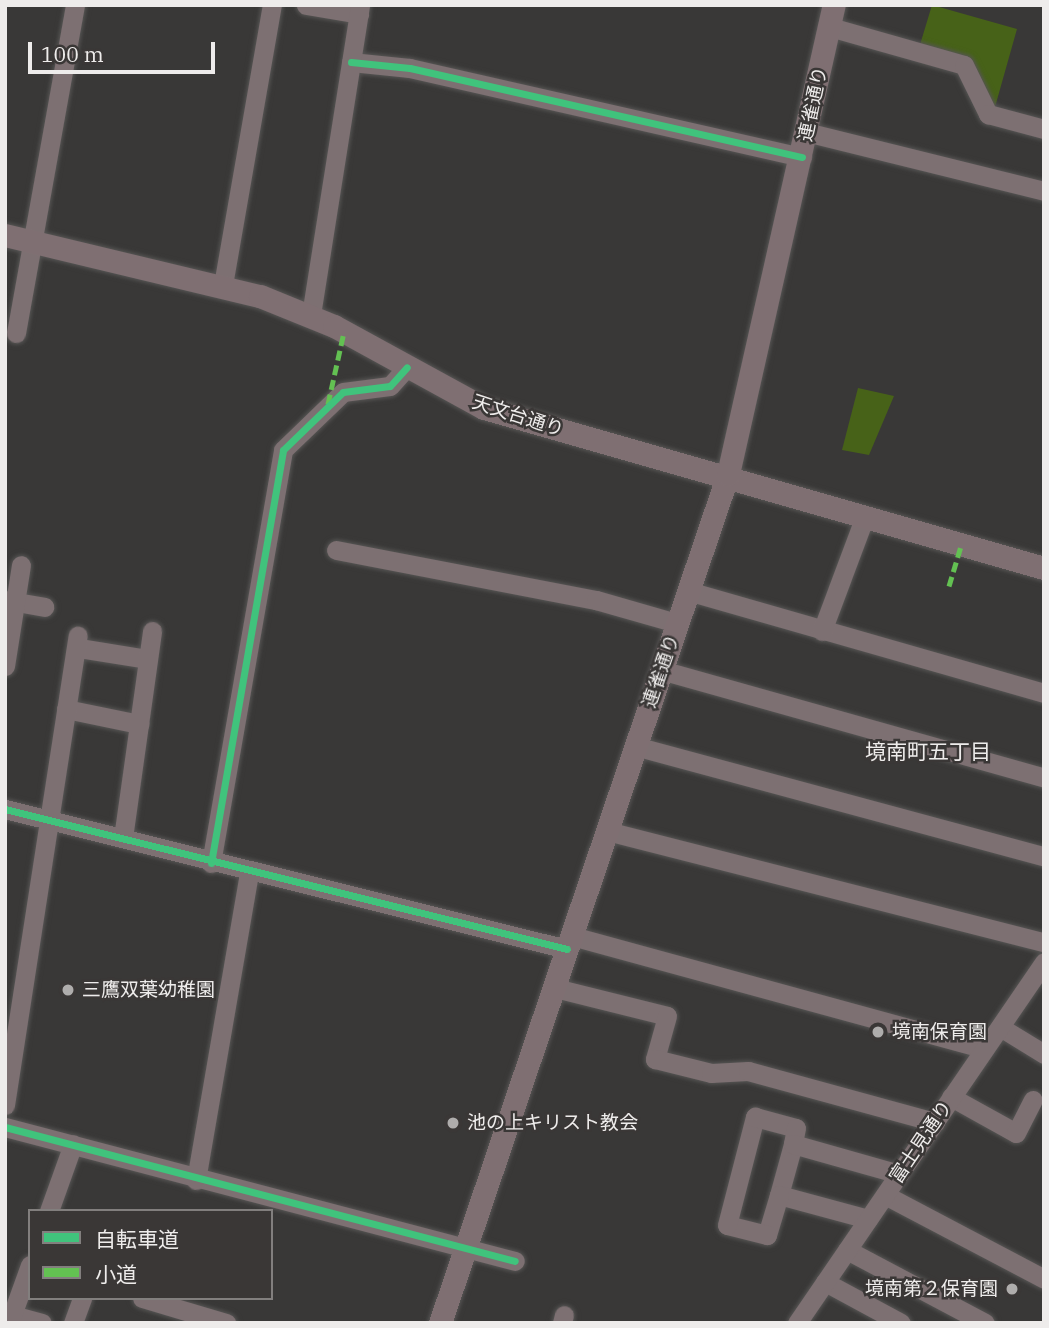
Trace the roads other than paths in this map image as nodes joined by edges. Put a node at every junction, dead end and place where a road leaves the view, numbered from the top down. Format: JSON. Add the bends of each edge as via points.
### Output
{"nodes":[{"id":1,"x":75,"y":5,"type":"edge"},
{"id":2,"x":272,"y":5,"type":"edge"},
{"id":3,"x":306,"y":5,"type":"edge"},
{"id":4,"x":359,"y":10,"type":"edge"},
{"id":5,"x":832,"y":16,"type":"edge"},
{"id":6,"x":351,"y":62,"type":"junction"},
{"id":7,"x":1044,"y":129,"type":"edge"},
{"id":8,"x":806,"y":132,"type":"junction"},
{"id":9,"x":802,"y":157,"type":"junction"},
{"id":10,"x":1044,"y":191,"type":"edge"},
{"id":11,"x":5,"y":235,"type":"edge"},
{"id":12,"x":35,"y":242,"type":"junction"},
{"id":13,"x":223,"y":285,"type":"junction"},
{"id":14,"x":311,"y":315,"type":"junction"},
{"id":15,"x":16,"y":332,"type":"dead end"},
{"id":16,"x":407,"y":367,"type":"junction"},
{"id":17,"x":728,"y":474,"type":"junction"},
{"id":18,"x":865,"y":516,"type":"junction"},
{"id":19,"x":336,"y":550,"type":"dead end"},
{"id":20,"x":21,"y":565,"type":"dead end"},
{"id":21,"x":1044,"y":568,"type":"edge"},
{"id":22,"x":688,"y":591,"type":"junction"},
{"id":23,"x":10,"y":601,"type":"edge"},
{"id":24,"x":44,"y":607,"type":"dead end"},
{"id":25,"x":677,"y":623,"type":"junction"},
{"id":26,"x":152,"y":631,"type":"dead end"},
{"id":27,"x":822,"y":631,"type":"junction"},
{"id":28,"x":148,"y":659,"type":"junction"},
{"id":29,"x":5,"y":666,"type":"edge"},
{"id":30,"x":661,"y":670,"type":"junction"},
{"id":31,"x":1044,"y":693,"type":"edge"},
{"id":32,"x":66,"y":709,"type":"junction"},
{"id":33,"x":139,"y":724,"type":"junction"},
{"id":34,"x":635,"y":746,"type":"junction"},
{"id":35,"x":1044,"y":778,"type":"edge"},
{"id":36,"x":5,"y":809,"type":"edge"},
{"id":37,"x":48,"y":820,"type":"junction"},
{"id":38,"x":607,"y":831,"type":"junction"},
{"id":39,"x":123,"y":838,"type":"junction"},
{"id":40,"x":1044,"y":856,"type":"edge"},
{"id":41,"x":211,"y":863,"type":"junction"},
{"id":42,"x":249,"y":873,"type":"junction"},
{"id":43,"x":1044,"y":942,"type":"edge"},
{"id":44,"x":570,"y":943,"type":"junction"},
{"id":45,"x":1044,"y":962,"type":"edge"},
{"id":46,"x":555,"y":988,"type":"junction"},
{"id":47,"x":1000,"y":1027,"type":"junction"},
{"id":48,"x":984,"y":1049,"type":"junction"},
{"id":49,"x":1044,"y":1054,"type":"edge"},
{"id":50,"x":951,"y":1097,"type":"junction"},
{"id":51,"x":1033,"y":1100,"type":"dead end"},
{"id":52,"x":5,"y":1105,"type":"edge"},
{"id":53,"x":935,"y":1122,"type":"junction"},
{"id":54,"x":5,"y":1127,"type":"edge"},
{"id":55,"x":73,"y":1144,"type":"junction"},
{"id":56,"x":793,"y":1144,"type":"junction"},
{"id":57,"x":899,"y":1174,"type":"junction"},
{"id":58,"x":196,"y":1180,"type":"junction"},
{"id":59,"x":779,"y":1195,"type":"junction"},
{"id":60,"x":885,"y":1195,"type":"junction"},
{"id":61,"x":51,"y":1209,"type":"edge"},
{"id":62,"x":271,"y":1209,"type":"edge"},
{"id":63,"x":274,"y":1210,"type":"edge"},
{"id":64,"x":868,"y":1219,"type":"junction"},
{"id":65,"x":465,"y":1249,"type":"junction"},
{"id":66,"x":847,"y":1250,"type":"junction"},
{"id":67,"x":515,"y":1261,"type":"dead end"},
{"id":68,"x":28,"y":1269,"type":"edge"},
{"id":69,"x":1044,"y":1279,"type":"edge"},
{"id":70,"x":825,"y":1282,"type":"junction"},
{"id":71,"x":81,"y":1300,"type":"edge"},
{"id":72,"x":149,"y":1300,"type":"edge"},
{"id":73,"x":8,"y":1314,"type":"edge"},
{"id":74,"x":42,"y":1323,"type":"edge"},
{"id":75,"x":73,"y":1323,"type":"edge"},
{"id":76,"x":226,"y":1323,"type":"edge"},
{"id":77,"x":440,"y":1323,"type":"edge"},
{"id":78,"x":797,"y":1323,"type":"edge"},
{"id":79,"x":901,"y":1323,"type":"edge"},
{"id":80,"x":985,"y":1323,"type":"edge"}],
"edges":[{"from":1,"to":12,"type":"street"},
{"from":2,"to":13,"type":"street"},
{"from":3,"to":4,"type":"street"},
{"from":4,"to":6,"type":"street"},
{"from":5,"to":7,"type":"street","via":[[964,65],[988,114]]},
{"from":5,"to":8,"type":"main road","name":"連雀通り"},
{"from":6,"to":9,"type":"street","via":[[410,68]]},
{"from":6,"to":14,"type":"street"},
{"from":8,"to":9,"type":"main road","name":"連雀通り"},
{"from":8,"to":10,"type":"street"},
{"from":9,"to":17,"type":"main road","name":"連雀通り"},
{"from":11,"to":12,"type":"main road","name":"天文台通り"},
{"from":12,"to":13,"type":"main road","name":"天文台通り"},
{"from":12,"to":15,"type":"street"},
{"from":13,"to":14,"type":"main road","name":"天文台通り"},
{"from":14,"to":16,"type":"main road","name":"天文台通り"},
{"from":16,"to":17,"type":"main road","name":"天文台通り","via":[[484,408]]},
{"from":16,"to":41,"type":"street","via":[[390,386],[343,392],[283,450]]},
{"from":17,"to":18,"type":"main road","name":"天文台通り"},
{"from":17,"to":22,"type":"main road","name":"連雀通り"},
{"from":18,"to":21,"type":"main road","name":"天文台通り"},
{"from":18,"to":27,"type":"street"},
{"from":19,"to":25,"type":"street","via":[[596,600]]},
{"from":20,"to":23,"type":"street"},
{"from":22,"to":25,"type":"main road","name":"連雀通り"},
{"from":22,"to":27,"type":"street"},
{"from":23,"to":24,"type":"street"},
{"from":23,"to":29,"type":"street"},
{"from":25,"to":30,"type":"main road","name":"連雀通り"},
{"from":26,"to":28,"type":"street"},
{"from":27,"to":31,"type":"street"},
{"from":28,"to":32,"type":"street","via":[[78,642]]},
{"from":28,"to":33,"type":"street"},
{"from":30,"to":34,"type":"main road","name":"連雀通り"},
{"from":30,"to":35,"type":"street"},
{"from":32,"to":33,"type":"street"},
{"from":32,"to":37,"type":"street"},
{"from":33,"to":39,"type":"street"},
{"from":34,"to":38,"type":"main road","name":"連雀通り"},
{"from":34,"to":40,"type":"street"},
{"from":36,"to":37,"type":"street"},
{"from":37,"to":39,"type":"street"},
{"from":37,"to":52,"type":"street"},
{"from":38,"to":43,"type":"street"},
{"from":38,"to":44,"type":"main road","name":"連雀通り"},
{"from":39,"to":41,"type":"street"},
{"from":41,"to":42,"type":"street"},
{"from":42,"to":44,"type":"street"},
{"from":42,"to":58,"type":"street"},
{"from":44,"to":46,"type":"main road","name":"連雀通り"},
{"from":44,"to":48,"type":"street"},
{"from":45,"to":47,"type":"street","name":"富士見通り"},
{"from":46,"to":53,"type":"street","via":[[667,1016],[655,1059],[711,1073],[748,1071]]},
{"from":46,"to":65,"type":"main road","name":"連雀通り"},
{"from":47,"to":48,"type":"street","name":"富士見通り"},
{"from":47,"to":49,"type":"street"},
{"from":48,"to":50,"type":"street","name":"富士見通り"},
{"from":50,"to":51,"type":"street","via":[[1016,1133]]},
{"from":50,"to":53,"type":"street","name":"富士見通り"},
{"from":53,"to":57,"type":"street","name":"富士見通り"},
{"from":54,"to":55,"type":"street"},
{"from":55,"to":58,"type":"street"},
{"from":55,"to":61,"type":"street"},
{"from":56,"to":57,"type":"street"},
{"from":56,"to":59,"type":"street"},
{"from":56,"to":59,"type":"street","via":[[796,1128],[755,1117],[727,1225],[767,1235]]},
{"from":57,"to":60,"type":"street","name":"富士見通り"},
{"from":58,"to":62,"type":"street"},
{"from":59,"to":64,"type":"street"},
{"from":60,"to":64,"type":"street","name":"富士見通り"},
{"from":60,"to":69,"type":"street"},
{"from":63,"to":65,"type":"street"},
{"from":64,"to":66,"type":"street","name":"富士見通り"},
{"from":65,"to":67,"type":"street"},
{"from":65,"to":77,"type":"main road","name":"連雀通り"},
{"from":66,"to":70,"type":"street","name":"富士見通り"},
{"from":66,"to":80,"type":"street"},
{"from":68,"to":73,"type":"street"},
{"from":70,"to":78,"type":"street","name":"富士見通り"},
{"from":70,"to":79,"type":"street"},
{"from":71,"to":75,"type":"street"},
{"from":72,"to":76,"type":"street"},
{"from":73,"to":74,"type":"street"}]}
